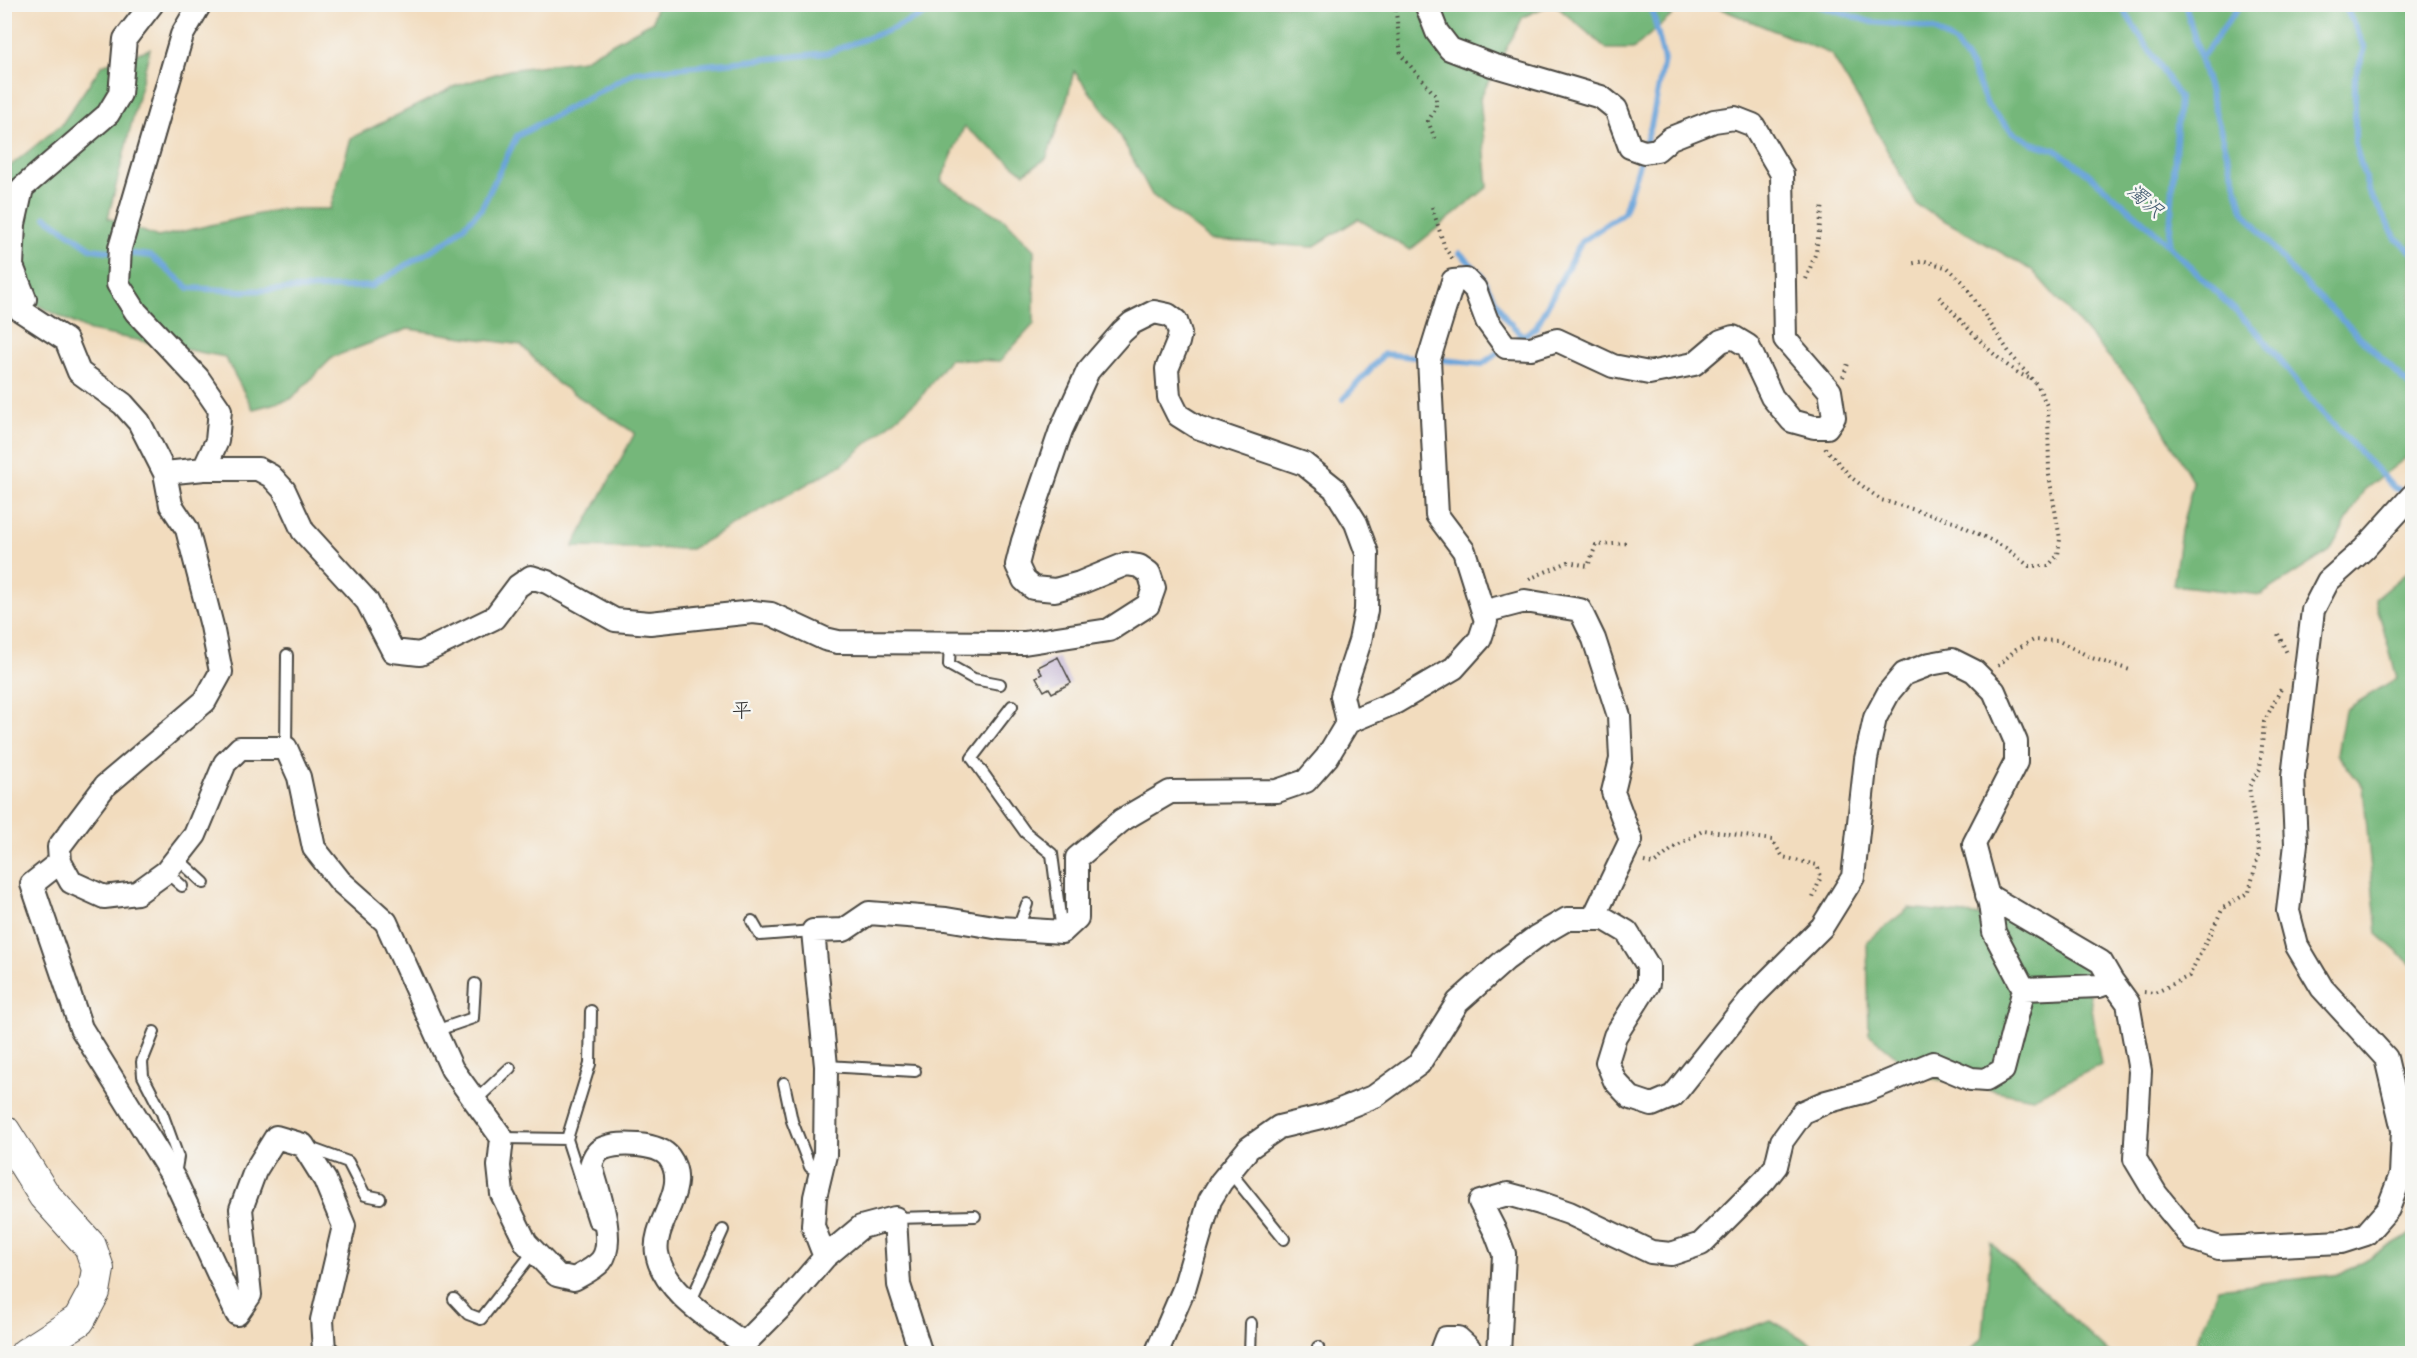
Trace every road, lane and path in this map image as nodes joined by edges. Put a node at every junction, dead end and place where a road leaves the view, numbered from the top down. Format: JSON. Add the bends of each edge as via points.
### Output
{"nodes":[{"id":1,"x":152,"y":4,"type":"edge"},
{"id":2,"x":200,"y":4,"type":"edge"},
{"id":3,"x":1395,"y":4,"type":"edge"},
{"id":4,"x":1426,"y":4,"type":"edge"},
{"id":5,"x":1435,"y":139,"type":"dead end"},
{"id":6,"x":1823,"y":204,"type":"dead end"},
{"id":7,"x":1432,"y":207,"type":"dead end"},
{"id":8,"x":1909,"y":264,"type":"dead end"},
{"id":9,"x":1466,"y":280,"type":"junction"},
{"id":10,"x":4,"y":283,"type":"edge"},
{"id":11,"x":1939,"y":297,"type":"dead end"},
{"id":12,"x":1784,"y":301,"type":"junction"},
{"id":13,"x":20,"y":310,"type":"junction"},
{"id":14,"x":2032,"y":379,"type":"junction"},
{"id":15,"x":1803,"y":424,"type":"junction"},
{"id":16,"x":204,"y":469,"type":"junction"},
{"id":17,"x":165,"y":473,"type":"junction"},
{"id":18,"x":2412,"y":496,"type":"edge"},
{"id":19,"x":1629,"y":543,"type":"dead end"},
{"id":20,"x":1492,"y":610,"type":"junction"},
{"id":21,"x":2278,"y":634,"type":"dead end"},
{"id":22,"x":950,"y":642,"type":"junction"},
{"id":23,"x":286,"y":655,"type":"dead end"},
{"id":24,"x":2288,"y":655,"type":"dead end"},
{"id":25,"x":2130,"y":670,"type":"dead end"},
{"id":26,"x":1983,"y":680,"type":"junction"},
{"id":27,"x":1000,"y":684,"type":"dead end"},
{"id":28,"x":2283,"y":684,"type":"dead end"},
{"id":29,"x":1012,"y":706,"type":"dead end"},
{"id":30,"x":1348,"y":722,"type":"junction"},
{"id":31,"x":286,"y":748,"type":"junction"},
{"id":32,"x":1623,"y":858,"type":"junction"},
{"id":33,"x":60,"y":862,"type":"junction"},
{"id":34,"x":175,"y":872,"type":"junction"},
{"id":35,"x":204,"y":883,"type":"dead end"},
{"id":36,"x":1987,"y":895,"type":"junction"},
{"id":37,"x":1027,"y":904,"type":"dead end"},
{"id":38,"x":1593,"y":919,"type":"junction"},
{"id":39,"x":752,"y":921,"type":"dead end"},
{"id":40,"x":1007,"y":928,"type":"junction"},
{"id":41,"x":813,"y":931,"type":"junction"},
{"id":42,"x":1062,"y":932,"type":"junction"},
{"id":43,"x":1811,"y":936,"type":"junction"},
{"id":44,"x":475,"y":984,"type":"dead end"},
{"id":45,"x":2116,"y":987,"type":"junction"},
{"id":46,"x":2024,"y":988,"type":"junction"},
{"id":47,"x":591,"y":1011,"type":"dead end"},
{"id":48,"x":435,"y":1031,"type":"junction"},
{"id":49,"x":154,"y":1032,"type":"dead end"},
{"id":50,"x":826,"y":1066,"type":"junction"},
{"id":51,"x":510,"y":1068,"type":"dead end"},
{"id":52,"x":915,"y":1071,"type":"dead end"},
{"id":53,"x":784,"y":1083,"type":"dead end"},
{"id":54,"x":475,"y":1101,"type":"junction"},
{"id":55,"x":4,"y":1131,"type":"edge"},
{"id":56,"x":501,"y":1138,"type":"junction"},
{"id":57,"x":567,"y":1139,"type":"junction"},
{"id":58,"x":303,"y":1145,"type":"junction"},
{"id":59,"x":821,"y":1171,"type":"junction"},
{"id":60,"x":1230,"y":1172,"type":"junction"},
{"id":61,"x":175,"y":1180,"type":"junction"},
{"id":62,"x":380,"y":1198,"type":"dead end"},
{"id":63,"x":975,"y":1216,"type":"dead end"},
{"id":64,"x":895,"y":1218,"type":"junction"},
{"id":65,"x":607,"y":1228,"type":"junction"},
{"id":66,"x":723,"y":1230,"type":"dead end"},
{"id":67,"x":1284,"y":1239,"type":"dead end"},
{"id":68,"x":534,"y":1251,"type":"junction"},
{"id":69,"x":825,"y":1257,"type":"junction"},
{"id":70,"x":454,"y":1299,"type":"dead end"},
{"id":71,"x":690,"y":1303,"type":"junction"},
{"id":72,"x":1251,"y":1323,"type":"dead end"},
{"id":73,"x":740,"y":1349,"type":"edge"},
{"id":74,"x":26,"y":1353,"type":"edge"},
{"id":75,"x":330,"y":1353,"type":"edge"},
{"id":76,"x":921,"y":1353,"type":"edge"},
{"id":77,"x":1156,"y":1353,"type":"edge"},
{"id":78,"x":1250,"y":1353,"type":"edge"},
{"id":79,"x":1440,"y":1353,"type":"edge"},
{"id":80,"x":1468,"y":1353,"type":"edge"},
{"id":81,"x":1499,"y":1353,"type":"edge"}],
"edges":[{"from":1,"to":13,"type":"street","via":[[125,39],[120,94],[108,114],[22,188],[14,224],[12,266],[25,299]]},
{"from":2,"to":16,"type":"street","via":[[182,35],[145,160],[120,248],[118,284],[136,312],[198,378],[220,410],[217,441]]},
{"from":3,"to":5,"type":"path","via":[[1401,55],[1436,96],[1436,108],[1428,121]]},
{"from":4,"to":12,"type":"street","via":[[1437,32],[1450,49],[1601,97],[1616,109],[1630,147],[1644,152],[1657,150],[1671,138],[1714,121],[1735,118],[1753,125],[1782,174]]},
{"from":6,"to":12,"type":"path","via":[[1816,252],[1804,283]]},
{"from":7,"to":9,"type":"path","via":[[1445,248]]},
{"from":8,"to":14,"type":"path","via":[[1925,261],[1948,268],[1963,282],[2011,355]]},
{"from":9,"to":15,"type":"street","via":[[1476,289],[1487,321],[1506,347],[1531,348],[1557,340],[1613,366],[1649,373],[1694,364],[1720,341],[1733,336],[1748,346],[1772,397],[1792,421]]},
{"from":9,"to":20,"type":"street","via":[[1453,281],[1429,359],[1437,515],[1464,551]]},
{"from":10,"to":13,"type":"street"},
{"from":11,"to":14,"type":"path","via":[[1993,352],[2020,375]]},
{"from":12,"to":15,"type":"street","via":[[1785,339],[1830,391],[1832,403],[1833,417],[1827,427]]},
{"from":13,"to":17,"type":"street","via":[[66,340],[80,372],[123,404],[139,422]]},
{"from":14,"to":15,"type":"path","via":[[2048,408],[2049,475],[2060,538],[2058,555],[2049,566],[2029,566],[2006,548],[1953,521],[1881,500],[1852,478]]},
{"from":16,"to":17,"type":"street"},
{"from":16,"to":22,"type":"street","via":[[258,469],[271,476],[284,490],[303,531],[367,601],[393,651],[420,654],[494,618],[518,586],[531,577],[548,582],[615,620],[650,623],[753,612],[771,614],[838,642]]},
{"from":17,"to":33,"type":"street","via":[[171,505],[187,529],[221,672],[205,700],[105,786],[59,847]]},
{"from":18,"to":45,"type":"street","via":[[2364,549],[2328,581],[2313,610],[2293,777],[2296,844],[2288,911],[2297,946],[2322,988],[2386,1058],[2403,1130],[2401,1175],[2388,1209],[2366,1234],[2341,1242],[2219,1248],[2193,1239],[2156,1194],[2135,1159],[2140,1071],[2128,1003]]},
{"from":19,"to":20,"type":"path","via":[[1596,545],[1588,566],[1568,562],[1512,586]]},
{"from":20,"to":30,"type":"street","via":[[1480,639],[1454,668],[1396,702]]},
{"from":20,"to":32,"type":"street","via":[[1525,601],[1580,610],[1594,639],[1619,716],[1621,759],[1613,792],[1631,840]]},
{"from":21,"to":24,"type":"path"},
{"from":22,"to":27,"type":"lane","via":[[949,664],[974,679]]},
{"from":22,"to":30,"type":"street","via":[[1024,643],[1109,630],[1148,605],[1154,588],[1149,573],[1138,566],[1126,564],[1054,590],[1034,588],[1024,580],[1017,565],[1061,430],[1088,371],[1132,323],[1154,312],[1176,321],[1180,333],[1167,369],[1169,397],[1178,415],[1197,427],[1304,464],[1334,488],[1356,523],[1367,553],[1366,610],[1342,696]]},
{"from":23,"to":31,"type":"lane"},
{"from":25,"to":26,"type":"path","via":[[2092,658],[2059,641],[2034,640],[2016,649]]},
{"from":26,"to":36,"type":"street","via":[[1994,691],[2016,742],[2016,762],[1974,844]]},
{"from":26,"to":43,"type":"street","via":[[1952,660],[1904,674],[1889,692],[1875,718],[1866,759],[1853,877],[1822,927]]},
{"from":28,"to":45,"type":"path","via":[[2264,722],[2260,769],[2249,787],[2259,852],[2249,892],[2223,908],[2188,976],[2155,993]]},
{"from":29,"to":42,"type":"lane","via":[[972,758],[1025,832],[1052,854]]},
{"from":30,"to":42,"type":"street","via":[[1327,757],[1306,781],[1277,790],[1170,792],[1122,820],[1077,858],[1077,918]]},
{"from":31,"to":34,"type":"street","via":[[240,748],[225,763]]},
{"from":31,"to":48,"type":"street","via":[[299,777],[314,848],[340,881],[386,922]]},
{"from":32,"to":38,"type":"street"},
{"from":32,"to":43,"type":"path","via":[[1654,864],[1704,830],[1772,840],[1783,857],[1817,865],[1821,876],[1805,922]]},
{"from":33,"to":34,"type":"street","via":[[71,882],[104,897],[137,893]]},
{"from":33,"to":61,"type":"street","via":[[32,884],[81,1028]]},
{"from":34,"to":35,"type":"lane"},
{"from":36,"to":45,"type":"street","via":[[2101,962]]},
{"from":36,"to":46,"type":"street","via":[[1994,933]]},
{"from":37,"to":40,"type":"lane","via":[[1020,923]]},
{"from":38,"to":43,"type":"street","via":[[1605,919],[1627,933],[1648,966],[1648,984],[1615,1036],[1607,1062],[1615,1081],[1631,1098],[1652,1105],[1673,1096],[1752,997]]},
{"from":38,"to":60,"type":"street","via":[[1567,919],[1505,960],[1458,1002],[1419,1064],[1375,1096],[1325,1116],[1279,1127],[1249,1148]]},
{"from":39,"to":41,"type":"lane","via":[[760,935]]},
{"from":40,"to":41,"type":"street","via":[[869,913],[844,930]]},
{"from":40,"to":42,"type":"street"},
{"from":41,"to":50,"type":"street"},
{"from":44,"to":48,"type":"lane","via":[[472,1018]]},
{"from":45,"to":46,"type":"street"},
{"from":46,"to":81,"type":"street","via":[[2003,1070],[1986,1080],[1971,1079],[1933,1063],[1803,1112],[1782,1141],[1776,1166],[1701,1244],[1671,1254],[1650,1252],[1540,1203],[1508,1194],[1480,1202],[1504,1254]]},
{"from":47,"to":57,"type":"lane","via":[[590,1064]]},
{"from":48,"to":54,"type":"street","via":[[452,1069]]},
{"from":49,"to":61,"type":"lane","via":[[142,1062],[143,1076],[178,1157]]},
{"from":50,"to":52,"type":"lane"},
{"from":50,"to":59,"type":"street","via":[[825,1155]]},
{"from":51,"to":54,"type":"lane"},
{"from":53,"to":59,"type":"lane","via":[[792,1121],[810,1167]]},
{"from":54,"to":56,"type":"street"},
{"from":55,"to":74,"type":"main road","via":[[44,1195],[90,1246],[98,1269],[94,1292],[80,1320]]},
{"from":56,"to":57,"type":"lane"},
{"from":56,"to":68,"type":"street","via":[[501,1194]]},
{"from":57,"to":65,"type":"lane","via":[[594,1222]]},
{"from":58,"to":61,"type":"street","via":[[276,1137],[255,1171],[241,1209],[250,1295],[237,1314]]},
{"from":58,"to":62,"type":"lane","via":[[348,1162],[365,1195]]},
{"from":58,"to":75,"type":"street","via":[[325,1180],[344,1226],[322,1320],[324,1350]]},
{"from":59,"to":69,"type":"street","via":[[813,1226]]},
{"from":60,"to":67,"type":"lane"},
{"from":60,"to":77,"type":"street","via":[[1210,1200],[1184,1289]]},
{"from":63,"to":64,"type":"lane"},
{"from":64,"to":69,"type":"street","via":[[861,1227]]},
{"from":64,"to":76,"type":"street","via":[[899,1285]]},
{"from":65,"to":68,"type":"street","via":[[602,1260],[574,1279],[557,1275]]},
{"from":65,"to":71,"type":"street","via":[[591,1166],[594,1156],[604,1148],[631,1144],[659,1148],[672,1163],[676,1185],[657,1254],[664,1271]]},
{"from":66,"to":71,"type":"lane"},
{"from":68,"to":70,"type":"lane","via":[[481,1319],[468,1314]]},
{"from":69,"to":73,"type":"street"},
{"from":71,"to":73,"type":"street"},
{"from":72,"to":78,"type":"lane"},
{"from":79,"to":80,"type":"street","via":[[1446,1338],[1458,1338],[1469,1348]]}]}
